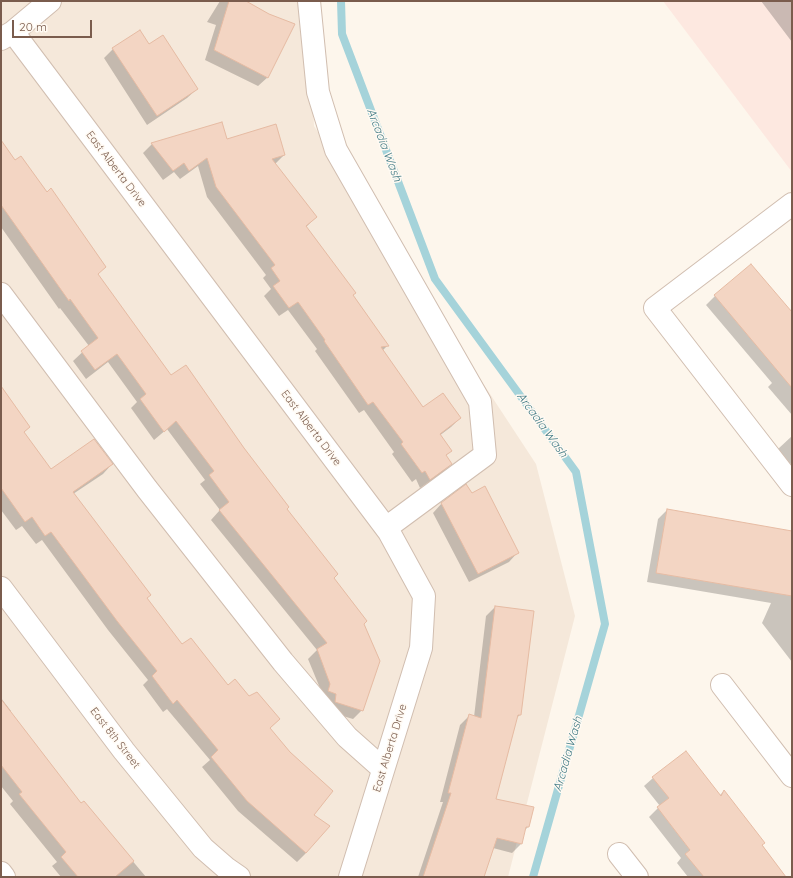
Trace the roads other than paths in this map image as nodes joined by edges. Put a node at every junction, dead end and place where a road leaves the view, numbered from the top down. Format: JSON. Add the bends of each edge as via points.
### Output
{"nodes":[{"id":1,"x":50,"y":1,"type":"edge"},
{"id":2,"x":309,"y":1,"type":"edge"},
{"id":3,"x":7,"y":36,"type":"edge"},
{"id":4,"x":792,"y":204,"type":"edge"},
{"id":5,"x":1,"y":294,"type":"edge"},
{"id":6,"x":792,"y":485,"type":"edge"},
{"id":7,"x":386,"y":528,"type":"junction"},
{"id":8,"x":1,"y":588,"type":"edge"},
{"id":9,"x":722,"y":686,"type":"dead end"},
{"id":10,"x":383,"y":769,"type":"junction"},
{"id":11,"x":792,"y":776,"type":"edge"},
{"id":12,"x":619,"y":854,"type":"dead end"},
{"id":13,"x":1,"y":873,"type":"edge"},
{"id":14,"x":4,"y":877,"type":"edge"},
{"id":15,"x":239,"y":877,"type":"edge"},
{"id":16,"x":350,"y":877,"type":"edge"},
{"id":17,"x":637,"y":877,"type":"edge"}],
"edges":[{"from":1,"to":3,"type":"street"},
{"from":2,"to":7,"type":"street","via":[[318,92],[336,150],[480,402],[485,455]]},
{"from":3,"to":7,"type":"street","name":"East Alberta Drive"},
{"from":4,"to":6,"type":"street","via":[[655,308]]},
{"from":5,"to":10,"type":"street","via":[[147,489],[283,662],[347,737]]},
{"from":7,"to":10,"type":"street","name":"East Alberta Drive","via":[[424,596],[421,648]]},
{"from":8,"to":15,"type":"street","name":"East 8th Street","via":[[124,751],[203,848]]},
{"from":9,"to":11,"type":"street"},
{"from":10,"to":16,"type":"street","name":"East Alberta Drive"},
{"from":12,"to":17,"type":"street"},
{"from":13,"to":14,"type":"street"}]}
